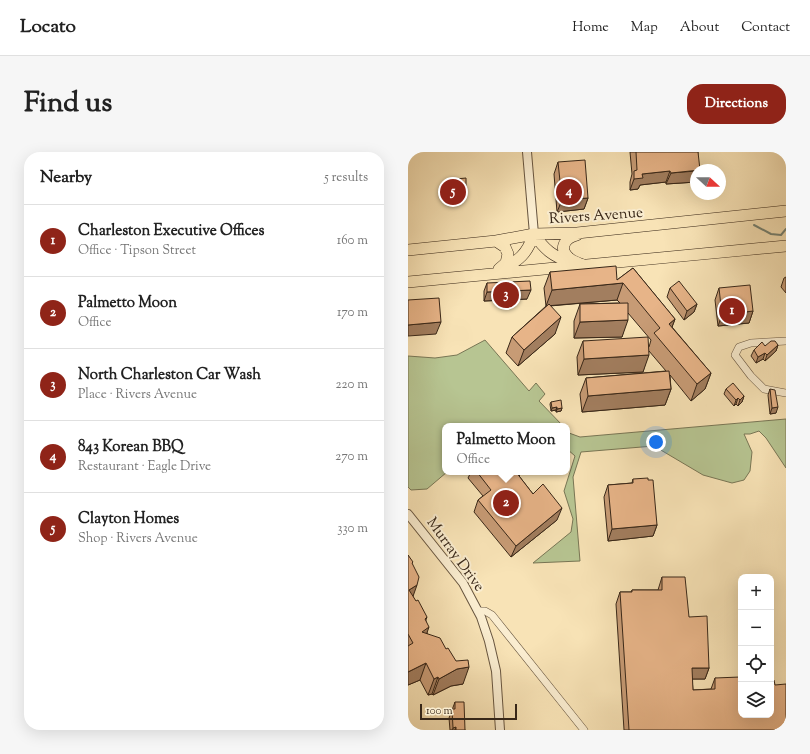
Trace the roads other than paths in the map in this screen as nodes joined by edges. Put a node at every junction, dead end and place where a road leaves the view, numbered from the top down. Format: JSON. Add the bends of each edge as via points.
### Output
{"nodes":[{"id":1,"x":527,"y":152,"type":"edge"},
{"id":2,"x":786,"y":212,"type":"edge"},
{"id":3,"x":589,"y":231,"type":"junction"},
{"id":4,"x":534,"y":234,"type":"junction"},
{"id":5,"x":496,"y":241,"type":"junction"},
{"id":6,"x":786,"y":246,"type":"edge"},
{"id":7,"x":408,"y":250,"type":"edge"},
{"id":8,"x":583,"y":265,"type":"junction"},
{"id":9,"x":492,"y":274,"type":"junction"},
{"id":10,"x":408,"y":282,"type":"edge"},
{"id":11,"x":786,"y":341,"type":"edge"},
{"id":12,"x":786,"y":393,"type":"edge"},
{"id":13,"x":408,"y":514,"type":"edge"},
{"id":14,"x":478,"y":611,"type":"junction"},
{"id":15,"x":500,"y":730,"type":"edge"},
{"id":16,"x":584,"y":730,"type":"edge"}],
"edges":[{"from":1,"to":4,"type":"street"},
{"from":2,"to":3,"type":"main road","name":"Rivers Avenue"},
{"from":3,"to":4,"type":"main road","name":"Rivers Avenue"},
{"from":3,"to":8,"type":"main road","via":[[570,236],[564,245],[565,254]]},
{"from":4,"to":5,"type":"main road","name":"Rivers Avenue"},
{"from":4,"to":8,"type":"main road","via":[[549,252]]},
{"from":4,"to":9,"type":"main road","via":[[528,250],[522,257],[514,264]]},
{"from":5,"to":7,"type":"main road","name":"Rivers Avenue"},
{"from":5,"to":9,"type":"main road","via":[[507,250],[508,258],[506,263]]},
{"from":6,"to":8,"type":"main road"},
{"from":8,"to":9,"type":"main road"},
{"from":9,"to":10,"type":"main road"},
{"from":11,"to":12,"type":"street","via":[[752,343],[739,347],[736,355],[764,389]]},
{"from":13,"to":14,"type":"street","name":"Murray Drive","via":[[463,583]]},
{"from":14,"to":15,"type":"street","name":"Murray Drive","via":[[488,636],[496,671]]},
{"from":14,"to":16,"type":"street","via":[[492,615]]}]}
